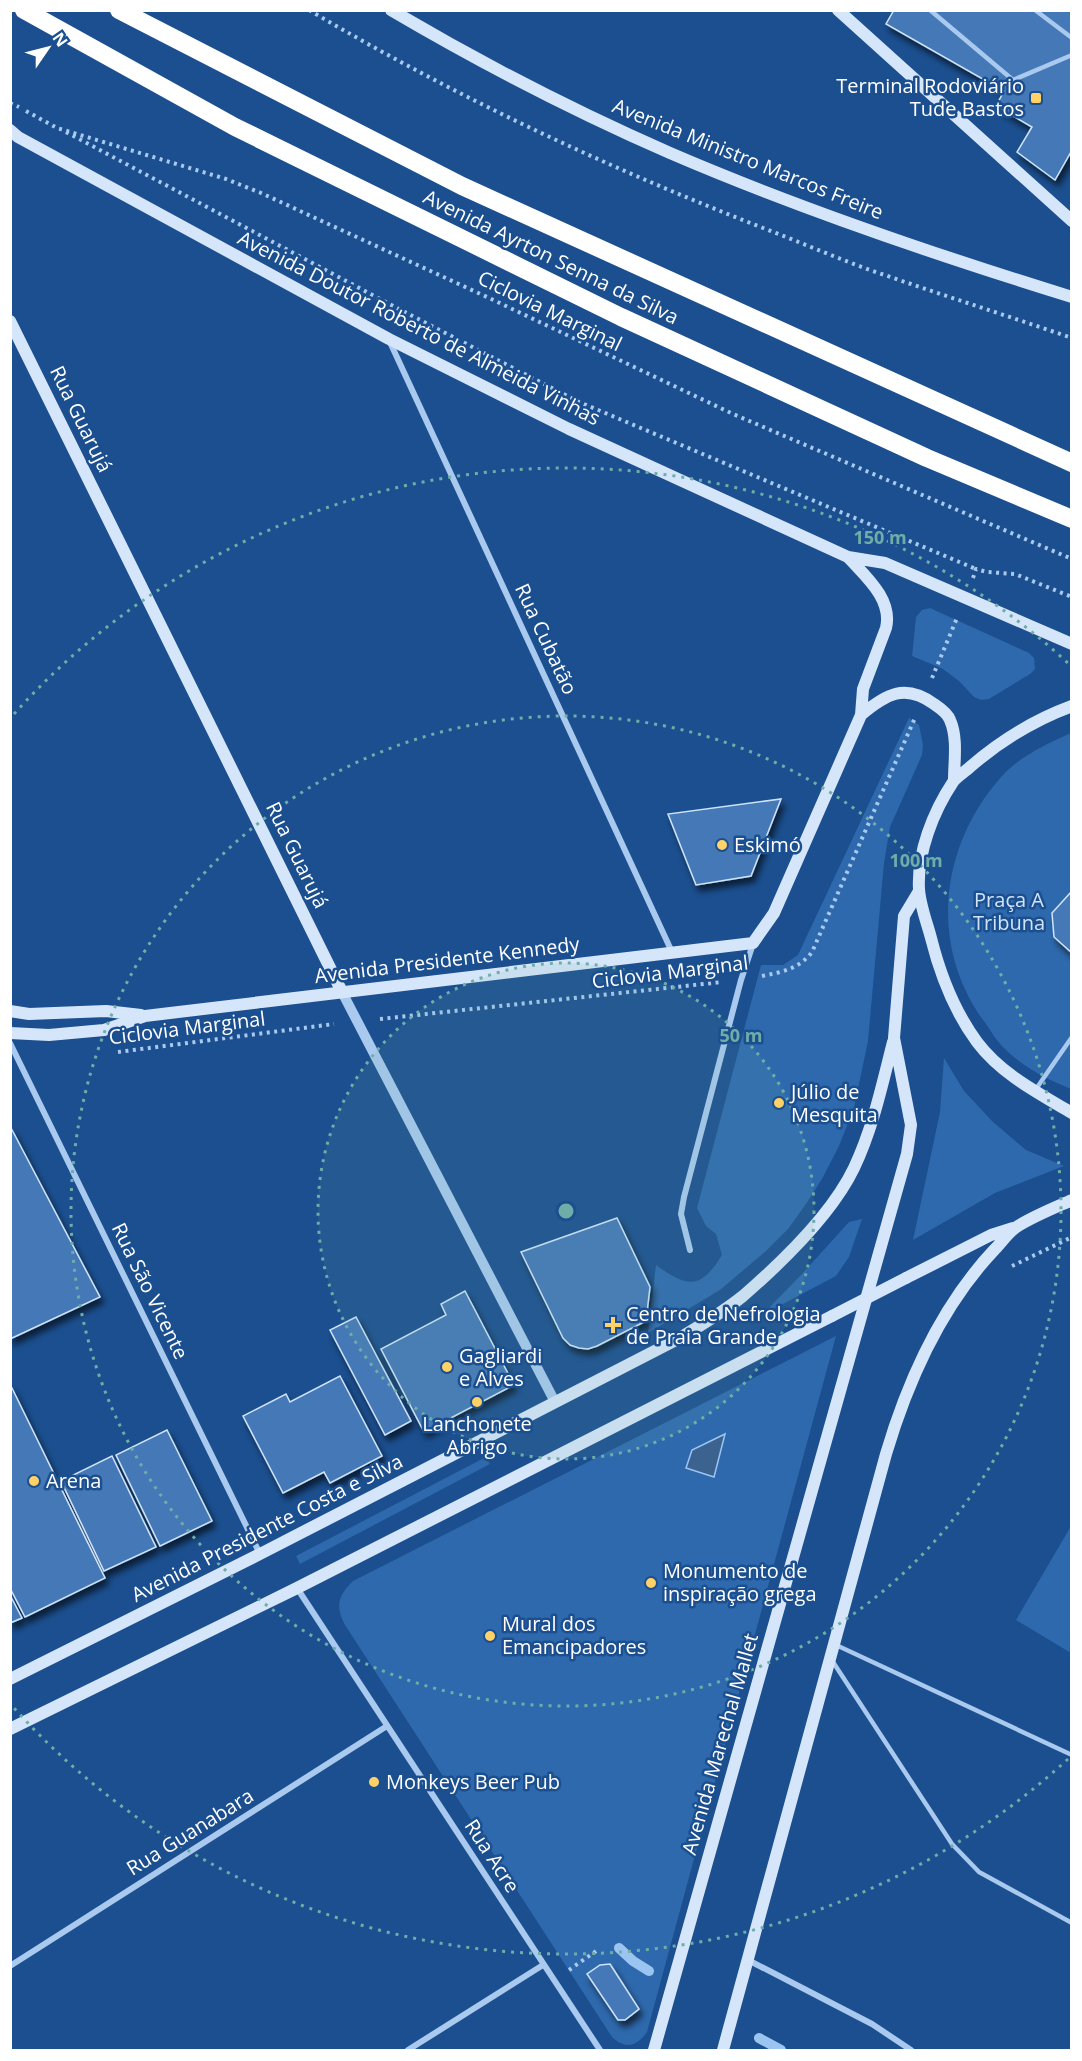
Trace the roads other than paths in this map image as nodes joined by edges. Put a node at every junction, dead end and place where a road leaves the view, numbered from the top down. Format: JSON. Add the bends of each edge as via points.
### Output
{"nodes":[{"id":1,"x":24,"y":10,"type":"edge"},
{"id":2,"x":119,"y":10,"type":"edge"},
{"id":3,"x":391,"y":10,"type":"edge"},
{"id":4,"x":838,"y":10,"type":"edge"},
{"id":5,"x":930,"y":10,"type":"edge"},
{"id":6,"x":1035,"y":10,"type":"edge"},
{"id":7,"x":1071,"y":38,"type":"edge"},
{"id":8,"x":1071,"y":55,"type":"edge"},
{"id":9,"x":13,"y":135,"type":"edge"},
{"id":10,"x":1071,"y":221,"type":"edge"},
{"id":11,"x":1071,"y":297,"type":"edge"},
{"id":12,"x":10,"y":321,"type":"edge"},
{"id":13,"x":389,"y":339,"type":"junction"},
{"id":14,"x":1071,"y":463,"type":"edge"},
{"id":15,"x":1071,"y":519,"type":"edge"},
{"id":16,"x":848,"y":557,"type":"junction"},
{"id":17,"x":1071,"y":644,"type":"edge"},
{"id":18,"x":1071,"y":706,"type":"edge"},
{"id":19,"x":861,"y":715,"type":"junction"},
{"id":20,"x":954,"y":780,"type":"junction"},
{"id":21,"x":919,"y":891,"type":"junction"},
{"id":22,"x":753,"y":943,"type":"junction"},
{"id":23,"x":672,"y":953,"type":"junction"},
{"id":24,"x":342,"y":992,"type":"junction"},
{"id":25,"x":10,"y":1011,"type":"edge"},
{"id":26,"x":145,"y":1016,"type":"junction"},
{"id":27,"x":10,"y":1033,"type":"edge"},
{"id":28,"x":1071,"y":1037,"type":"edge"},
{"id":29,"x":894,"y":1038,"type":"junction"},
{"id":30,"x":10,"y":1043,"type":"edge"},
{"id":31,"x":1035,"y":1092,"type":"junction"},
{"id":32,"x":1071,"y":1113,"type":"edge"},
{"id":33,"x":1071,"y":1200,"type":"edge"},
{"id":34,"x":1016,"y":1227,"type":"junction"},
{"id":35,"x":690,"y":1250,"type":"dead end"},
{"id":36,"x":555,"y":1402,"type":"junction"},
{"id":37,"x":260,"y":1554,"type":"junction"},
{"id":38,"x":297,"y":1588,"type":"junction"},
{"id":39,"x":833,"y":1644,"type":"junction"},
{"id":40,"x":829,"y":1657,"type":"junction"},
{"id":41,"x":10,"y":1679,"type":"edge"},
{"id":42,"x":387,"y":1726,"type":"junction"},
{"id":43,"x":10,"y":1729,"type":"edge"},
{"id":44,"x":1071,"y":1755,"type":"edge"},
{"id":45,"x":1071,"y":1923,"type":"edge"},
{"id":46,"x":748,"y":1960,"type":"junction"},
{"id":47,"x":543,"y":1965,"type":"junction"},
{"id":48,"x":10,"y":1966,"type":"edge"},
{"id":49,"x":408,"y":2050,"type":"edge"},
{"id":50,"x":600,"y":2050,"type":"edge"},
{"id":51,"x":654,"y":2050,"type":"edge"},
{"id":52,"x":723,"y":2050,"type":"edge"},
{"id":53,"x":911,"y":2050,"type":"edge"}],
"edges":[{"from":1,"to":15,"type":"highway","name":"Avenida Ayrton Senna da Silva","via":[[235,127],[621,317],[927,458]]},
{"from":2,"to":14,"type":"highway","name":"Avenida Ayrton Senna da Silva","via":[[462,186]]},
{"from":3,"to":11,"type":"main road","name":"Avenida Ministro Marcos Freire","via":[[482,62],[671,153],[823,214]]},
{"from":4,"to":10,"type":"main road"},
{"from":5,"to":8,"type":"lane","via":[[1013,80]]},
{"from":6,"to":7,"type":"lane"},
{"from":9,"to":13,"type":"main road","name":"Avenida Doutor Roberto de Almeida Vinhas"},
{"from":12,"to":24,"type":"main road","name":"Rua Guarujá"},
{"from":13,"to":16,"type":"main road","name":"Avenida Doutor Roberto de Almeida Vinhas","via":[[569,429]]},
{"from":13,"to":23,"type":"street","name":"Rua Cubatão"},
{"from":16,"to":17,"type":"main road","via":[[885,563]]},
{"from":16,"to":19,"type":"main road","via":[[881,596],[888,620],[863,689]]},
{"from":18,"to":20,"type":"main road","via":[[1016,732]]},
{"from":19,"to":20,"type":"main road","via":[[880,698],[902,691],[925,697],[950,719]]},
{"from":19,"to":22,"type":"main road","via":[[774,913]]},
{"from":20,"to":21,"type":"main road","via":[[932,822],[921,859]]},
{"from":21,"to":29,"type":"main road","name":"Avenida Marechal Mallet","via":[[904,916]]},
{"from":21,"to":31,"type":"main road","via":[[950,995],[977,1042],[1006,1072]]},
{"from":22,"to":23,"type":"main road","name":"Avenida Presidente Kennedy"},
{"from":22,"to":35,"type":"street","via":[[684,1197],[681,1214]]},
{"from":23,"to":24,"type":"main road","name":"Avenida Presidente Kennedy"},
{"from":24,"to":26,"type":"main road","name":"Avenida Presidente Kennedy"},
{"from":24,"to":36,"type":"street","name":"Rua Guarujá"},
{"from":25,"to":26,"type":"main road","name":"Avenida Presidente Kennedy","via":[[106,1011]]},
{"from":26,"to":27,"type":"main road","name":"Avenida Presidente Kennedy","via":[[104,1029],[49,1035]]},
{"from":28,"to":31,"type":"lane"},
{"from":29,"to":36,"type":"main road","name":"Avenida Presidente Costa e Silva","via":[[873,1122],[853,1170],[826,1212],[792,1249],[742,1296],[708,1321]]},
{"from":29,"to":51,"type":"main road","name":"Avenida Marechal Mallet","via":[[911,1125],[907,1154]]},
{"from":30,"to":37,"type":"street","name":"Rua São Vicente"},
{"from":31,"to":32,"type":"main road"},
{"from":33,"to":34,"type":"main road"},
{"from":34,"to":38,"type":"main road","bridge":true,"via":[[990,1235]]},
{"from":34,"to":39,"type":"main road","via":[[962,1290],[910,1382]]},
{"from":36,"to":37,"type":"main road","name":"Avenida Presidente Costa e Silva"},
{"from":37,"to":41,"type":"main road","name":"Avenida Presidente Costa e Silva"},
{"from":38,"to":42,"type":"street","name":"Rua Acre"},
{"from":38,"to":43,"type":"main road"},
{"from":39,"to":40,"type":"main road"},
{"from":39,"to":44,"type":"lane"},
{"from":40,"to":45,"type":"lane","via":[[964,1858],[979,1872]]},
{"from":40,"to":46,"type":"main road"},
{"from":42,"to":47,"type":"street","name":"Rua Acre"},
{"from":42,"to":48,"type":"street","name":"Rua Guanabara"},
{"from":46,"to":52,"type":"main road"},
{"from":46,"to":53,"type":"street","via":[[872,2024]]},
{"from":47,"to":49,"type":"street"},
{"from":47,"to":50,"type":"street","name":"Rua Acre"}]}
